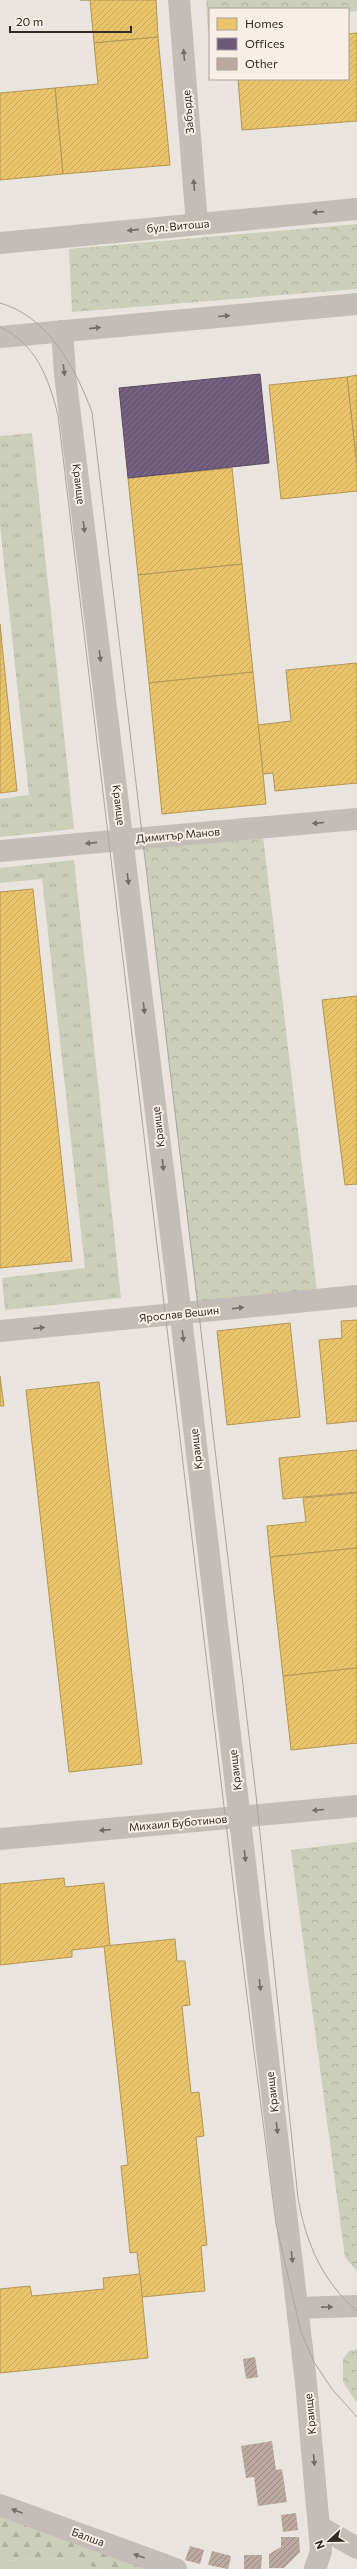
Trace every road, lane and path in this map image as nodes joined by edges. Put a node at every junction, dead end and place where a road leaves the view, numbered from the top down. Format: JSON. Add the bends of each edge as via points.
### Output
{"nodes":[{"id":1,"x":179,"y":0,"type":"edge"},
{"id":2,"x":357,"y":208,"type":"edge"},
{"id":3,"x":197,"y":224,"type":"junction"},
{"id":4,"x":0,"y":243,"type":"edge"},
{"id":5,"x":357,"y":304,"type":"edge"},
{"id":6,"x":62,"y":331,"type":"junction"},
{"id":7,"x":0,"y":337,"type":"edge"},
{"id":8,"x":357,"y":819,"type":"edge"},
{"id":9,"x":124,"y":840,"type":"junction"},
{"id":10,"x":0,"y":851,"type":"edge"},
{"id":11,"x":357,"y":1296,"type":"edge"},
{"id":12,"x":180,"y":1314,"type":"junction"},
{"id":13,"x":0,"y":1331,"type":"edge"},
{"id":14,"x":357,"y":1806,"type":"edge"},
{"id":15,"x":240,"y":1817,"type":"junction"},
{"id":16,"x":0,"y":1839,"type":"edge"},
{"id":17,"x":357,"y":2306,"type":"edge"},
{"id":18,"x":298,"y":2308,"type":"junction"},
{"id":19,"x":0,"y":2505,"type":"edge"},
{"id":20,"x":320,"y":2527,"type":"junction"},
{"id":21,"x":357,"y":2548,"type":"edge"},
{"id":22,"x":316,"y":2568,"type":"edge"},
{"id":23,"x":176,"y":2569,"type":"edge"}],
"edges":[{"from":3,"to":1,"type":"street","name":"Забърде","one_way":true},
{"from":2,"to":3,"type":"street","name":"бул. Витоша","one_way":true},
{"from":3,"to":4,"type":"street","name":"бул. Витоша","one_way":true},
{"from":6,"to":5,"type":"street","one_way":true},
{"from":6,"to":7,"type":"street"},
{"from":6,"to":9,"type":"street","name":"Краище","one_way":true,"via":[[66,381]]},
{"from":8,"to":9,"type":"street","name":"Димитър Манов","one_way":true},
{"from":9,"to":10,"type":"street","name":"Димитър Манов","one_way":true},
{"from":9,"to":12,"type":"street","name":"Краище","one_way":true},
{"from":12,"to":11,"type":"street","name":"Ярослав Вешин","one_way":true},
{"from":13,"to":12,"type":"street","name":"Ярослав Вешин","one_way":true},
{"from":12,"to":15,"type":"street","name":"Краище","one_way":true},
{"from":14,"to":15,"type":"street","name":"Михаил Буботинов","one_way":true},
{"from":15,"to":16,"type":"street","name":"Михаил Буботинов","one_way":true},
{"from":15,"to":18,"type":"street","name":"Краище","one_way":true},
{"from":18,"to":17,"type":"street","one_way":true},
{"from":18,"to":20,"type":"street","name":"Краище","one_way":true},
{"from":23,"to":19,"type":"street","name":"Балша","one_way":true},
{"from":20,"to":21,"type":"street"},
{"from":20,"to":22,"type":"street","name":"Краище","via":[[321,2551]]}]}
